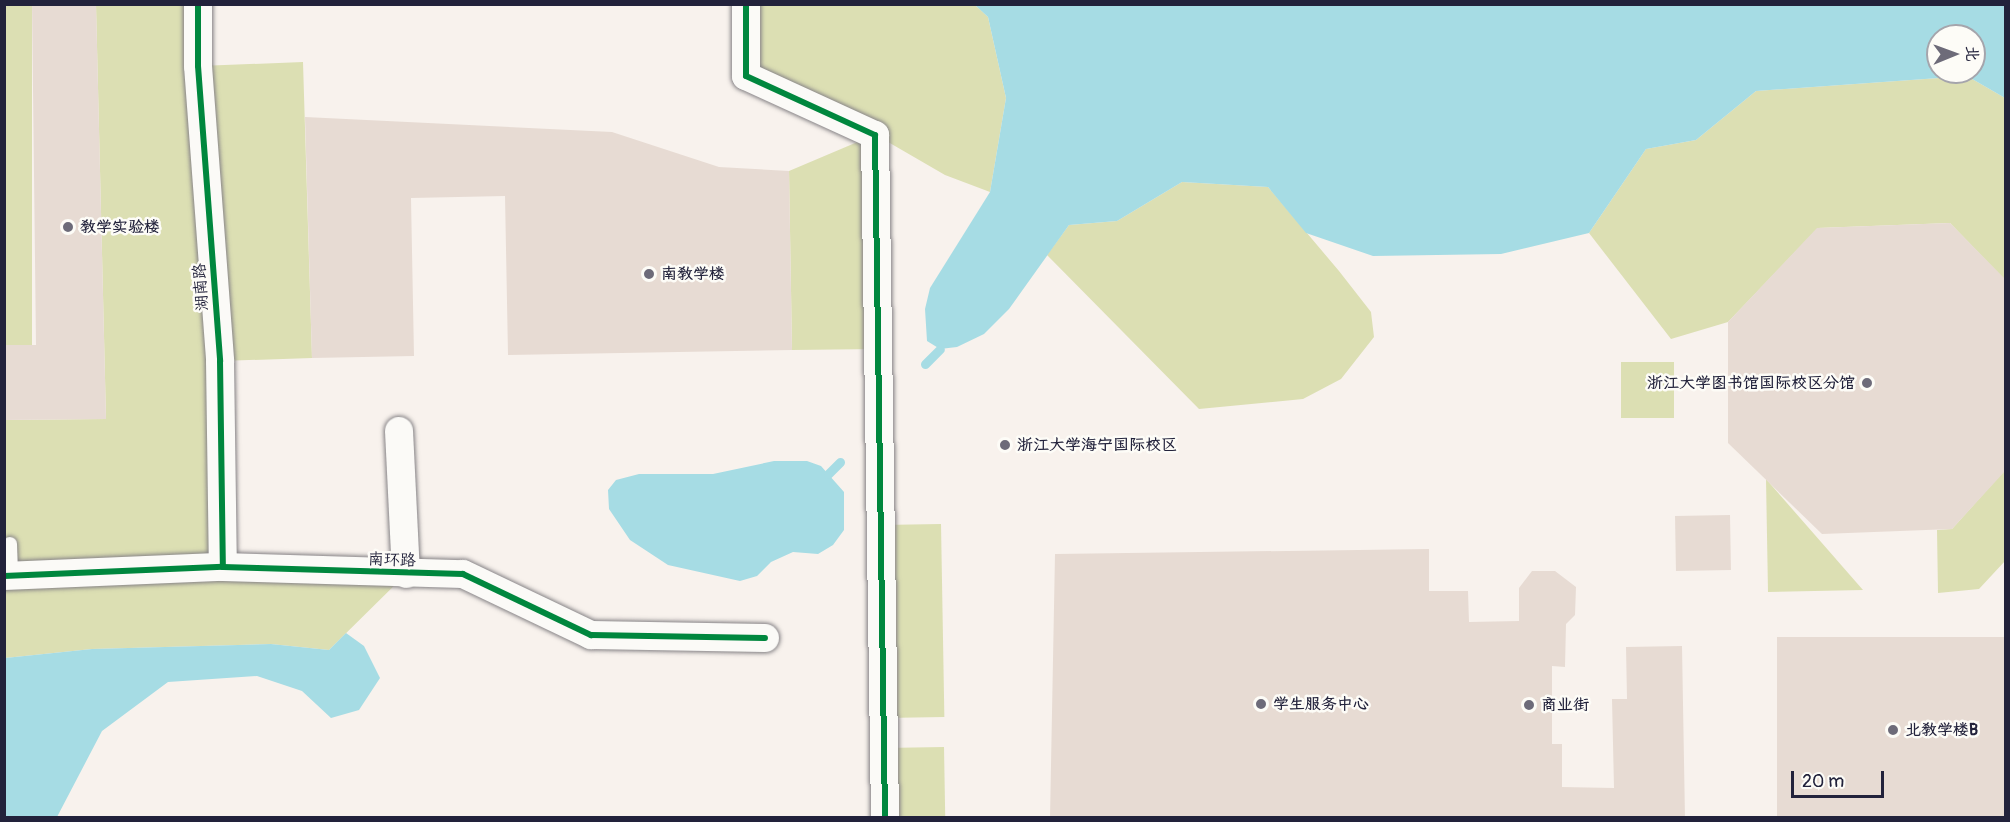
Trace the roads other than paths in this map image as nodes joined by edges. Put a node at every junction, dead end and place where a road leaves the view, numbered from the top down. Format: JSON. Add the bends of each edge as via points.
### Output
{"nodes":[{"id":1,"x":198,"y":4,"type":"edge"},
{"id":2,"x":746,"y":4,"type":"edge"},
{"id":3,"x":399,"y":431,"type":"dead end"},
{"id":4,"x":10,"y":544,"type":"dead end"},
{"id":5,"x":223,"y":567,"type":"junction"},
{"id":6,"x":406,"y":574,"type":"junction"},
{"id":7,"x":8,"y":576,"type":"edge"},
{"id":8,"x":765,"y":638,"type":"dead end"},
{"id":9,"x":885,"y":818,"type":"edge"}],
"edges":[{"from":1,"to":5,"type":"street","name":"湖南路","via":[[198,66],[220,361]]},
{"from":2,"to":9,"type":"street","via":[[746,76],[875,135]]},
{"from":3,"to":6,"type":"street","name":"南环路"},
{"from":4,"to":7,"type":"lane"},
{"from":5,"to":6,"type":"street","name":"南环路"},
{"from":5,"to":7,"type":"street","name":"南环路"},
{"from":6,"to":8,"type":"street","name":"南环路","via":[[463,574],[591,635]]}]}
